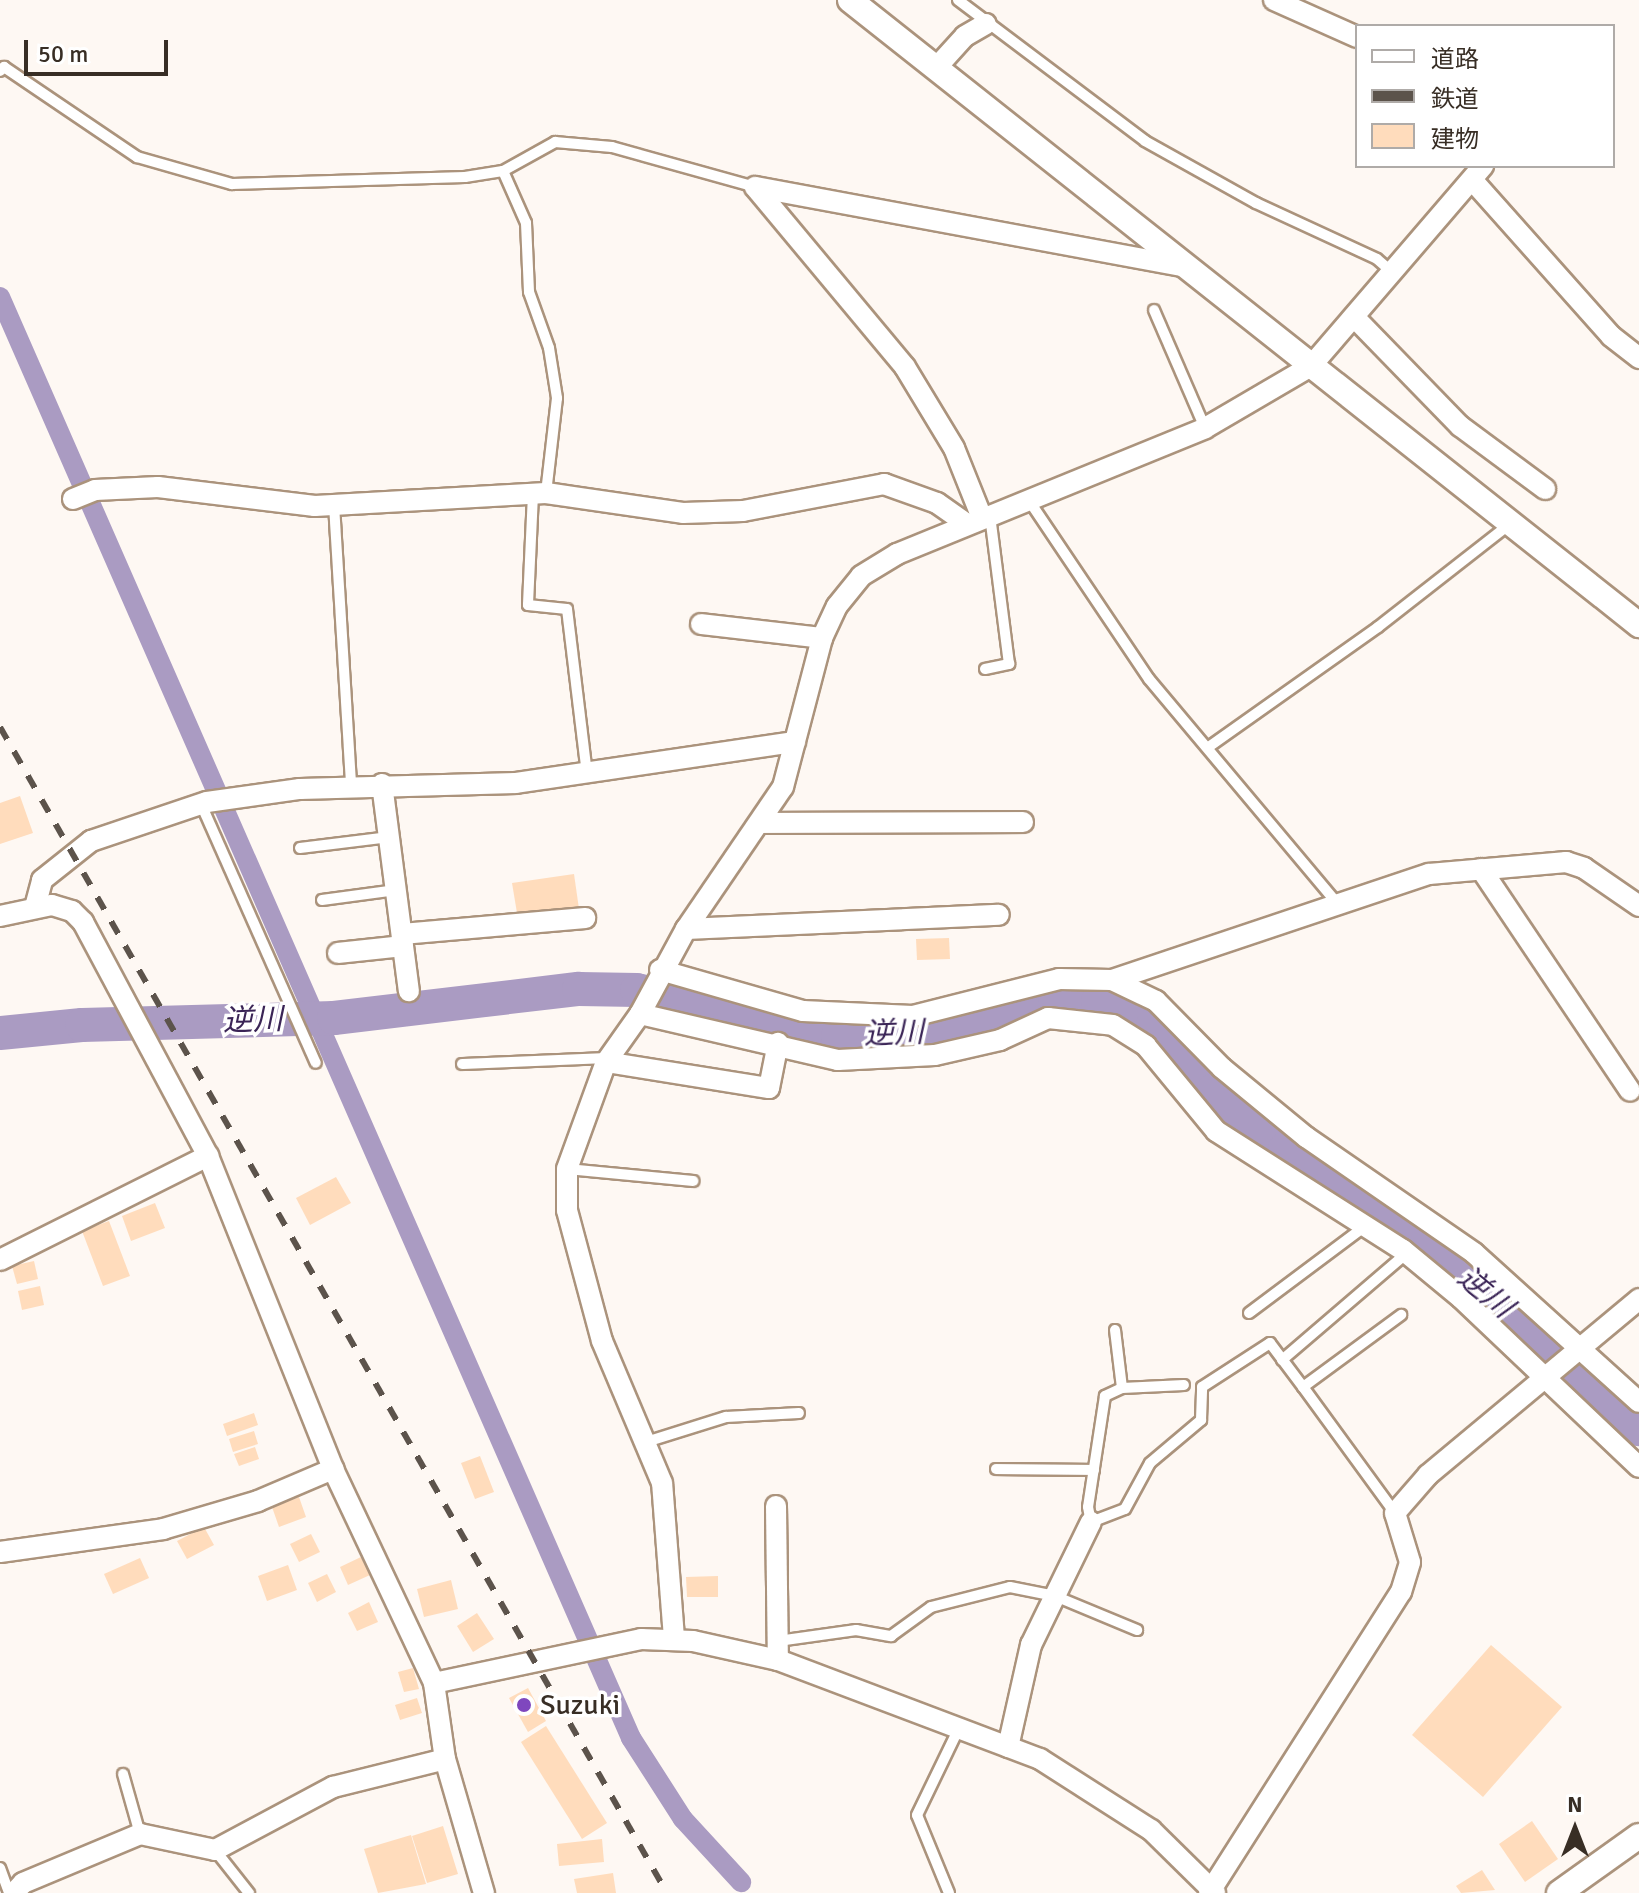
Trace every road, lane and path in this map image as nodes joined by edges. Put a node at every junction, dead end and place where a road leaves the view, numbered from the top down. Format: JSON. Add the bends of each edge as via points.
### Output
{"nodes":[{"id":1,"x":850,"y":0,"type":"edge"},
{"id":2,"x":958,"y":0,"type":"edge"},
{"id":3,"x":1274,"y":0,"type":"edge"},
{"id":4,"x":986,"y":24,"type":"junction"},
{"id":5,"x":1355,"y":36,"type":"edge"},
{"id":6,"x":936,"y":68,"type":"junction"},
{"id":7,"x":0,"y":71,"type":"edge"},
{"id":8,"x":503,"y":171,"type":"junction"},
{"id":9,"x":1478,"y":174,"type":"edge"},
{"id":10,"x":755,"y":187,"type":"junction"},
{"id":11,"x":1190,"y":268,"type":"junction"},
{"id":12,"x":1393,"y":273,"type":"junction"},
{"id":13,"x":1154,"y":310,"type":"dead end"},
{"id":14,"x":1354,"y":317,"type":"junction"},
{"id":15,"x":1639,"y":358,"type":"edge"},
{"id":16,"x":1311,"y":366,"type":"junction"},
{"id":17,"x":1205,"y":428,"type":"junction"},
{"id":18,"x":1545,"y":489,"type":"dead end"},
{"id":19,"x":540,"y":494,"type":"junction"},
{"id":20,"x":82,"y":496,"type":"dead end"},
{"id":21,"x":1030,"y":502,"type":"junction"},
{"id":22,"x":334,"y":505,"type":"junction"},
{"id":23,"x":979,"y":519,"type":"junction"},
{"id":24,"x":1511,"y":524,"type":"junction"},
{"id":25,"x":701,"y":624,"type":"dead end"},
{"id":26,"x":1639,"y":625,"type":"edge"},
{"id":27,"x":822,"y":638,"type":"junction"},
{"id":28,"x":985,"y":669,"type":"dead end"},
{"id":29,"x":795,"y":742,"type":"junction"},
{"id":30,"x":1210,"y":746,"type":"junction"},
{"id":31,"x":587,"y":774,"type":"junction"},
{"id":32,"x":382,"y":784,"type":"junction"},
{"id":33,"x":351,"y":786,"type":"junction"},
{"id":34,"x":204,"y":803,"type":"junction"},
{"id":35,"x":1023,"y":822,"type":"dead end"},
{"id":36,"x":762,"y":823,"type":"junction"},
{"id":37,"x":389,"y":837,"type":"junction"},
{"id":38,"x":300,"y":848,"type":"dead end"},
{"id":39,"x":1481,"y":869,"type":"junction"},
{"id":40,"x":396,"y":890,"type":"junction"},
{"id":41,"x":322,"y":900,"type":"dead end"},
{"id":42,"x":1337,"y":903,"type":"junction"},
{"id":43,"x":1639,"y":906,"type":"edge"},
{"id":44,"x":35,"y":907,"type":"junction"},
{"id":45,"x":999,"y":915,"type":"dead end"},
{"id":46,"x":0,"y":916,"type":"edge"},
{"id":47,"x":585,"y":918,"type":"dead end"},
{"id":48,"x":686,"y":929,"type":"junction"},
{"id":49,"x":402,"y":940,"type":"junction"},
{"id":50,"x":338,"y":953,"type":"dead end"},
{"id":51,"x":656,"y":977,"type":"junction"},
{"id":52,"x":1112,"y":980,"type":"junction"},
{"id":53,"x":409,"y":991,"type":"dead end"},
{"id":54,"x":641,"y":1010,"type":"junction"},
{"id":55,"x":778,"y":1043,"type":"junction"},
{"id":56,"x":608,"y":1060,"type":"junction"},
{"id":57,"x":316,"y":1063,"type":"dead end"},
{"id":58,"x":462,"y":1064,"type":"dead end"},
{"id":59,"x":1630,"y":1091,"type":"dead end"},
{"id":60,"x":208,"y":1156,"type":"junction"},
{"id":61,"x":567,"y":1169,"type":"junction"},
{"id":62,"x":693,"y":1181,"type":"dead end"},
{"id":63,"x":1364,"y":1227,"type":"junction"},
{"id":64,"x":1407,"y":1253,"type":"junction"},
{"id":65,"x":0,"y":1260,"type":"edge"},
{"id":66,"x":1639,"y":1299,"type":"edge"},
{"id":67,"x":1249,"y":1313,"type":"dead end"},
{"id":68,"x":1401,"y":1315,"type":"dead end"},
{"id":69,"x":1115,"y":1330,"type":"dead end"},
{"id":70,"x":1577,"y":1349,"type":"junction"},
{"id":71,"x":1282,"y":1360,"type":"junction"},
{"id":72,"x":1550,"y":1373,"type":"junction"},
{"id":73,"x":1184,"y":1385,"type":"dead end"},
{"id":74,"x":1303,"y":1387,"type":"junction"},
{"id":75,"x":1122,"y":1388,"type":"junction"},
{"id":76,"x":1639,"y":1402,"type":"edge"},
{"id":77,"x":799,"y":1413,"type":"dead end"},
{"id":78,"x":646,"y":1442,"type":"junction"},
{"id":79,"x":1639,"y":1467,"type":"edge"},
{"id":80,"x":333,"y":1469,"type":"junction"},
{"id":81,"x":996,"y":1469,"type":"dead end"},
{"id":82,"x":1094,"y":1470,"type":"junction"},
{"id":83,"x":776,"y":1506,"type":"dead end"},
{"id":84,"x":1395,"y":1513,"type":"junction"},
{"id":85,"x":1091,"y":1522,"type":"junction"},
{"id":86,"x":0,"y":1552,"type":"edge"},
{"id":87,"x":1055,"y":1596,"type":"junction"},
{"id":88,"x":1137,"y":1630,"type":"dead end"},
{"id":89,"x":674,"y":1638,"type":"junction"},
{"id":90,"x":778,"y":1650,"type":"junction"},
{"id":91,"x":434,"y":1683,"type":"junction"},
{"id":92,"x":959,"y":1728,"type":"junction"},
{"id":93,"x":1008,"y":1747,"type":"junction"},
{"id":94,"x":445,"y":1759,"type":"junction"},
{"id":95,"x":123,"y":1774,"type":"dead end"},
{"id":96,"x":140,"y":1834,"type":"junction"},
{"id":97,"x":1639,"y":1836,"type":"edge"},
{"id":98,"x":215,"y":1850,"type":"junction"},
{"id":99,"x":0,"y":1868,"type":"edge"},
{"id":100,"x":1213,"y":1892,"type":"edge"},
{"id":101,"x":11,"y":1893,"type":"edge"},
{"id":102,"x":249,"y":1893,"type":"edge"},
{"id":103,"x":484,"y":1893,"type":"edge"},
{"id":104,"x":949,"y":1893,"type":"edge"},
{"id":105,"x":1559,"y":1893,"type":"edge"}],
"edges":[{"from":1,"to":6,"type":"street"},
{"from":2,"to":4,"type":"lane"},
{"from":3,"to":5,"type":"street"},
{"from":4,"to":6,"type":"street","via":[[965,36]]},
{"from":4,"to":12,"type":"lane","via":[[1145,141],[1256,203],[1377,259]]},
{"from":6,"to":11,"type":"street"},
{"from":7,"to":8,"type":"lane","via":[[4,67],[137,157],[232,184]]},
{"from":8,"to":10,"type":"lane","via":[[555,142],[612,147]]},
{"from":8,"to":19,"type":"lane","via":[[526,223],[529,292],[549,348],[557,398]]},
{"from":9,"to":12,"type":"street"},
{"from":9,"to":15,"type":"street","via":[[1611,336]]},
{"from":10,"to":11,"type":"street"},
{"from":10,"to":23,"type":"street","via":[[905,367],[954,448]]},
{"from":11,"to":16,"type":"street"},
{"from":12,"to":14,"type":"street"},
{"from":13,"to":17,"type":"lane"},
{"from":14,"to":16,"type":"street"},
{"from":14,"to":18,"type":"street","via":[[1460,426]]},
{"from":16,"to":17,"type":"street"},
{"from":16,"to":24,"type":"street"},
{"from":17,"to":21,"type":"street"},
{"from":19,"to":22,"type":"street"},
{"from":19,"to":23,"type":"street","via":[[683,513],[743,511],[884,484]]},
{"from":19,"to":31,"type":"lane","via":[[528,605],[567,609]]},
{"from":20,"to":22,"type":"street","via":[[158,487]]},
{"from":21,"to":23,"type":"street"},
{"from":21,"to":30,"type":"lane","via":[[1149,679]]},
{"from":22,"to":33,"type":"lane"},
{"from":23,"to":27,"type":"street","via":[[861,576],[837,606]]},
{"from":23,"to":28,"type":"lane","via":[[1009,664]]},
{"from":24,"to":26,"type":"street"},
{"from":24,"to":30,"type":"lane"},
{"from":25,"to":27,"type":"street"},
{"from":27,"to":29,"type":"street"},
{"from":29,"to":31,"type":"street"},
{"from":29,"to":36,"type":"street","via":[[783,787]]},
{"from":30,"to":42,"type":"lane"},
{"from":31,"to":32,"type":"street","via":[[516,783]]},
{"from":32,"to":33,"type":"street"},
{"from":32,"to":37,"type":"street"},
{"from":33,"to":34,"type":"street"},
{"from":34,"to":44,"type":"street","via":[[91,841],[42,880]]},
{"from":34,"to":57,"type":"lane"},
{"from":35,"to":36,"type":"street"},
{"from":36,"to":48,"type":"street"},
{"from":37,"to":38,"type":"lane"},
{"from":37,"to":40,"type":"street"},
{"from":39,"to":42,"type":"street","via":[[1429,874]]},
{"from":39,"to":43,"type":"street","via":[[1566,862],[1584,868]]},
{"from":39,"to":59,"type":"street"},
{"from":40,"to":41,"type":"lane"},
{"from":40,"to":49,"type":"street"},
{"from":42,"to":52,"type":"street"},
{"from":44,"to":46,"type":"street"},
{"from":44,"to":60,"type":"street","via":[[62,906],[77,916]]},
{"from":45,"to":48,"type":"street"},
{"from":47,"to":49,"type":"street"},
{"from":48,"to":51,"type":"street"},
{"from":49,"to":50,"type":"street"},
{"from":49,"to":53,"type":"street"},
{"from":51,"to":52,"type":"street","via":[[803,1011],[913,1016],[1059,979]]},
{"from":51,"to":54,"type":"street"},
{"from":52,"to":70,"type":"street","via":[[1156,1001],[1222,1068],[1306,1137],[1474,1253]]},
{"from":54,"to":55,"type":"street"},
{"from":54,"to":56,"type":"street"},
{"from":55,"to":56,"type":"street","via":[[769,1088]]},
{"from":55,"to":63,"type":"street","via":[[838,1060],[935,1055],[1000,1040],[1048,1018],[1113,1025],[1146,1046],[1216,1131]]},
{"from":56,"to":58,"type":"lane"},
{"from":56,"to":61,"type":"street"},
{"from":60,"to":65,"type":"street"},
{"from":60,"to":80,"type":"street"},
{"from":61,"to":62,"type":"lane"},
{"from":61,"to":78,"type":"street","via":[[567,1210],[602,1341]]},
{"from":63,"to":64,"type":"street"},
{"from":63,"to":67,"type":"lane"},
{"from":64,"to":71,"type":"lane"},
{"from":64,"to":72,"type":"street"},
{"from":66,"to":70,"type":"street"},
{"from":68,"to":74,"type":"lane"},
{"from":69,"to":75,"type":"lane"},
{"from":70,"to":72,"type":"street"},
{"from":70,"to":76,"type":"street"},
{"from":71,"to":74,"type":"lane"},
{"from":71,"to":85,"type":"lane","via":[[1270,1343],[1202,1387],[1201,1420],[1150,1463],[1125,1509]]},
{"from":72,"to":79,"type":"street"},
{"from":72,"to":84,"type":"street","via":[[1428,1475]]},
{"from":73,"to":75,"type":"lane"},
{"from":74,"to":84,"type":"lane"},
{"from":75,"to":82,"type":"lane","via":[[1105,1396]]},
{"from":77,"to":78,"type":"lane","via":[[726,1417]]},
{"from":78,"to":89,"type":"street","via":[[662,1483]]},
{"from":80,"to":86,"type":"street","via":[[258,1501],[163,1529]]},
{"from":80,"to":91,"type":"street"},
{"from":81,"to":82,"type":"lane"},
{"from":82,"to":85,"type":"lane"},
{"from":83,"to":90,"type":"street"},
{"from":84,"to":100,"type":"street","via":[[1410,1562],[1401,1592]]},
{"from":85,"to":87,"type":"street"},
{"from":87,"to":88,"type":"lane"},
{"from":87,"to":90,"type":"lane","via":[[1010,1587],[931,1607],[891,1636],[856,1630]]},
{"from":87,"to":93,"type":"street","via":[[1031,1645]]},
{"from":89,"to":90,"type":"street"},
{"from":89,"to":91,"type":"street","via":[[611,1642]]},
{"from":90,"to":92,"type":"street"},
{"from":91,"to":94,"type":"street"},
{"from":92,"to":93,"type":"street"},
{"from":92,"to":104,"type":"lane","via":[[917,1815]]},
{"from":93,"to":100,"type":"street","via":[[1040,1759],[1151,1830]]},
{"from":94,"to":98,"type":"street","via":[[333,1787]]},
{"from":94,"to":103,"type":"street"},
{"from":95,"to":96,"type":"lane"},
{"from":96,"to":98,"type":"street"},
{"from":96,"to":101,"type":"street","via":[[23,1883]]},
{"from":97,"to":105,"type":"street"},
{"from":98,"to":102,"type":"lane"},
{"from":99,"to":101,"type":"lane"}]}
